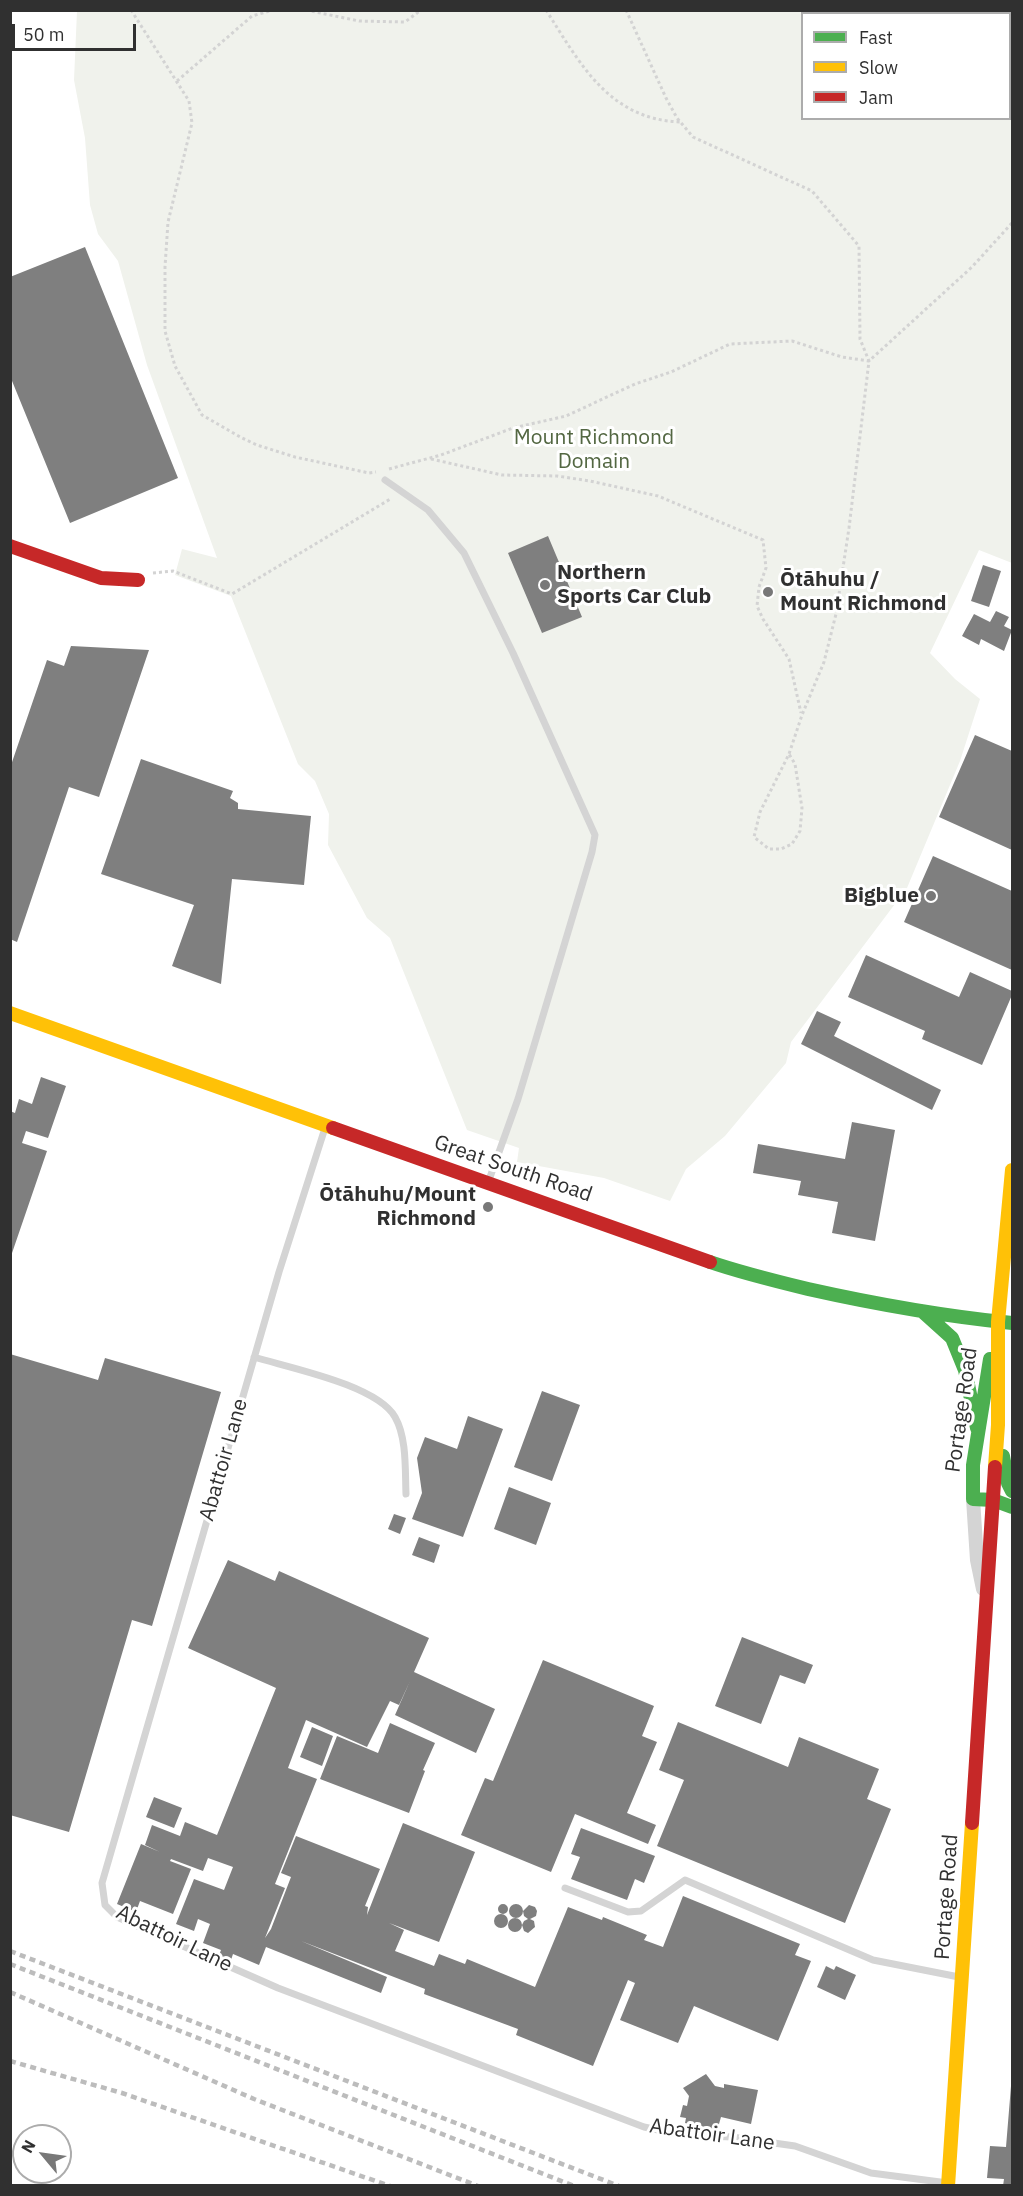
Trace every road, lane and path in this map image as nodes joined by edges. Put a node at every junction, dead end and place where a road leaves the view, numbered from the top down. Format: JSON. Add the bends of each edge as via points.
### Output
{"nodes":[{"id":1,"x":131,"y":10,"type":"edge"},
{"id":2,"x":273,"y":10,"type":"edge"},
{"id":3,"x":306,"y":10,"type":"edge"},
{"id":4,"x":421,"y":10,"type":"edge"},
{"id":5,"x":546,"y":10,"type":"edge"},
{"id":6,"x":626,"y":10,"type":"edge"},
{"id":7,"x":177,"y":81,"type":"junction"},
{"id":8,"x":680,"y":122,"type":"junction"},
{"id":9,"x":1012,"y":222,"type":"edge"},
{"id":10,"x":869,"y":361,"type":"junction"},
{"id":11,"x":428,"y":459,"type":"junction"},
{"id":12,"x":387,"y":469,"type":"dead end"},
{"id":13,"x":378,"y":471,"type":"dead end"},
{"id":14,"x":385,"y":480,"type":"dead end"},
{"id":15,"x":402,"y":492,"type":"junction"},
{"id":16,"x":10,"y":546,"type":"edge"},
{"id":17,"x":138,"y":579,"type":"joint"},
{"id":18,"x":802,"y":715,"type":"junction"},
{"id":19,"x":789,"y":754,"type":"junction"},
{"id":20,"x":10,"y":1013,"type":"edge"},
{"id":21,"x":326,"y":1126,"type":"junction"},
{"id":22,"x":1012,"y":1170,"type":"edge"},
{"id":23,"x":488,"y":1182,"type":"junction"},
{"id":24,"x":922,"y":1311,"type":"junction"},
{"id":25,"x":998,"y":1322,"type":"junction"},
{"id":26,"x":1012,"y":1323,"type":"edge"},
{"id":27,"x":254,"y":1357,"type":"junction"},
{"id":28,"x":998,"y":1425,"type":"junction"},
{"id":29,"x":977,"y":1428,"type":"junction"},
{"id":30,"x":1012,"y":1491,"type":"edge"},
{"id":31,"x":406,"y":1494,"type":"dead end"},
{"id":32,"x":973,"y":1499,"type":"junction"},
{"id":33,"x":993,"y":1500,"type":"junction"},
{"id":34,"x":1012,"y":1507,"type":"edge"},
{"id":35,"x":987,"y":1611,"type":"junction"},
{"id":36,"x":565,"y":1888,"type":"dead end"},
{"id":37,"x":963,"y":1978,"type":"junction"},
{"id":38,"x":948,"y":2184,"type":"edge"}],
"edges":[{"from":1,"to":7,"type":"path"},
{"from":2,"to":7,"type":"path","via":[[252,16]]},
{"from":3,"to":4,"type":"path","via":[[359,21],[405,22]]},
{"from":5,"to":8,"type":"path","via":[[590,76],[617,103],[637,114]]},
{"from":6,"to":8,"type":"path","via":[[650,67]]},
{"from":7,"to":13,"type":"path","via":[[189,101],[192,123],[168,222],[165,267],[165,331],[176,366],[202,415],[257,446],[369,473]]},
{"from":8,"to":10,"type":"path","via":[[693,137],[812,190],[860,246],[860,339]]},
{"from":9,"to":10,"type":"path","via":[[972,267]]},
{"from":10,"to":11,"type":"path","via":[[792,341],[730,344],[566,416],[513,428]]},
{"from":10,"to":18,"type":"path","via":[[836,614],[824,662]]},
{"from":11,"to":12,"type":"path"},
{"from":11,"to":18,"type":"path","via":[[502,475],[558,476],[658,496],[763,540],[766,568],[757,606],[789,659]]},
{"from":14,"to":15,"type":"lane"},
{"from":15,"to":17,"type":"path","via":[[232,594],[173,571],[159,571]]},
{"from":15,"to":23,"type":"lane","via":[[428,510],[464,554],[513,652],[595,835],[521,1088]]},
{"from":16,"to":17,"type":"main road","via":[[101,578]]},
{"from":18,"to":19,"type":"path"},
{"from":19,"to":19,"type":"path","via":[[760,812],[754,837],[769,849],[792,844],[800,831],[802,808],[795,764]]},
{"from":20,"to":21,"type":"main road","name":"Great South Road"},
{"from":21,"to":23,"type":"main road","name":"Great South Road"},
{"from":21,"to":27,"type":"lane","name":"Abattoir Lane"},
{"from":22,"to":25,"type":"main road","name":"Portage Road"},
{"from":23,"to":24,"type":"main road","name":"Great South Road","via":[[724,1267]]},
{"from":24,"to":25,"type":"main road","name":"Great South Road"},
{"from":24,"to":29,"type":"main road","via":[[952,1338],[965,1370]]},
{"from":25,"to":26,"type":"main road","name":"Great South Road"},
{"from":25,"to":28,"type":"main road","name":"Portage Road"},
{"from":25,"to":29,"type":"main road","name":"Portage Road"},
{"from":27,"to":31,"type":"lane","via":[[359,1389],[381,1401],[395,1417],[401,1434]]},
{"from":27,"to":38,"type":"lane","name":"Abattoir Lane","via":[[102,1883],[105,1905],[117,1917],[278,1988],[644,2127],[682,2135],[795,2146],[871,2173]]},
{"from":28,"to":30,"type":"main road"},
{"from":28,"to":33,"type":"main road","name":"Portage Road"},
{"from":29,"to":32,"type":"main road","name":"Portage Road"},
{"from":32,"to":33,"type":"main road"},
{"from":32,"to":35,"type":"street","name":"Portage Road","via":[[977,1560]]},
{"from":33,"to":34,"type":"main road"},
{"from":33,"to":35,"type":"main road","name":"Portage Road"},
{"from":35,"to":37,"type":"main road","name":"Portage Road"},
{"from":36,"to":37,"type":"lane","via":[[628,1912],[641,1911],[685,1880],[873,1960]]},
{"from":37,"to":38,"type":"main road","name":"Portage Road"}]}
